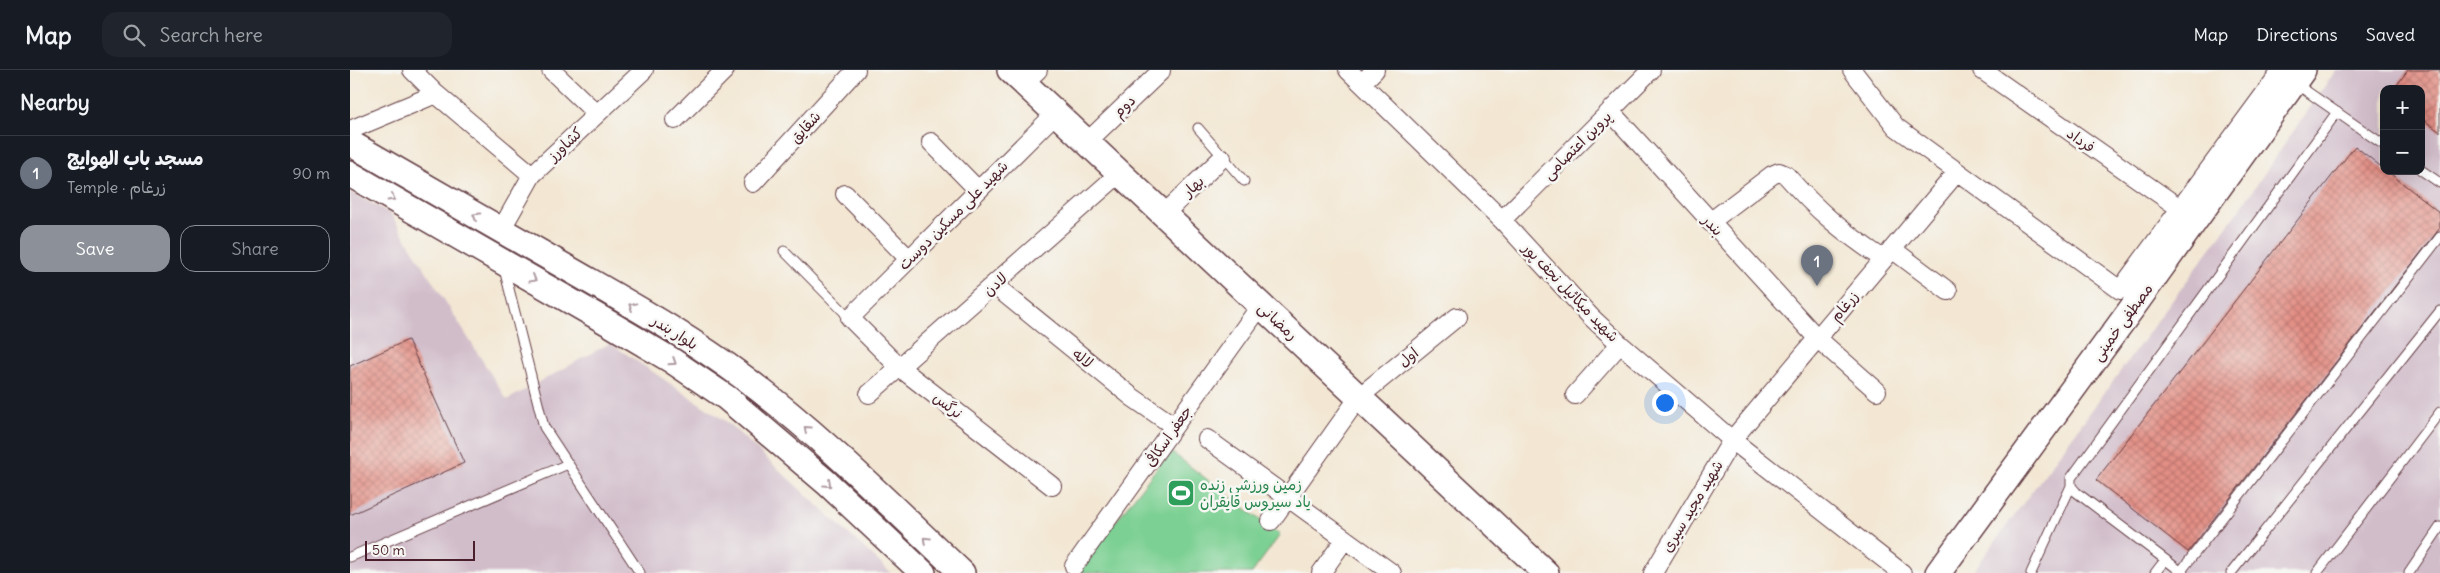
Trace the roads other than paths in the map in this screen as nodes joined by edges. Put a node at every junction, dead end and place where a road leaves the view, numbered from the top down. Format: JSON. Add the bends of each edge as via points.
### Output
{"nodes":[{"id":1,"x":412,"y":70,"type":"edge"},
{"id":2,"x":551,"y":70,"type":"edge"},
{"id":3,"x":644,"y":70,"type":"edge"},
{"id":4,"x":725,"y":70,"type":"edge"},
{"id":5,"x":856,"y":70,"type":"edge"},
{"id":6,"x":1348,"y":70,"type":"edge"},
{"id":7,"x":1375,"y":70,"type":"edge"},
{"id":8,"x":1852,"y":70,"type":"edge"},
{"id":9,"x":1982,"y":70,"type":"edge"},
{"id":10,"x":2282,"y":70,"type":"edge"},
{"id":11,"x":1161,"y":71,"type":"edge"},
{"id":12,"x":1643,"y":73,"type":"edge"},
{"id":13,"x":1024,"y":74,"type":"edge"},
{"id":14,"x":2306,"y":76,"type":"edge"},
{"id":15,"x":1362,"y":83,"type":"junction"},
{"id":16,"x":436,"y":94,"type":"junction"},
{"id":17,"x":1610,"y":111,"type":"junction"},
{"id":18,"x":2337,"y":112,"type":"junction"},
{"id":19,"x":1056,"y":113,"type":"junction"},
{"id":20,"x":597,"y":114,"type":"junction"},
{"id":21,"x":675,"y":120,"type":"dead end"},
{"id":22,"x":1198,"y":128,"type":"dead end"},
{"id":23,"x":350,"y":130,"type":"edge"},
{"id":24,"x":931,"y":142,"type":"dead end"},
{"id":25,"x":1087,"y":142,"type":"junction"},
{"id":26,"x":2380,"y":142,"type":"edge"},
{"id":27,"x":350,"y":143,"type":"edge"},
{"id":28,"x":1222,"y":158,"type":"junction"},
{"id":29,"x":1957,"y":172,"type":"junction"},
{"id":30,"x":1120,"y":173,"type":"junction"},
{"id":31,"x":2425,"y":173,"type":"edge"},
{"id":32,"x":350,"y":174,"type":"edge"},
{"id":33,"x":532,"y":175,"type":"junction"},
{"id":34,"x":1244,"y":181,"type":"dead end"},
{"id":35,"x":753,"y":183,"type":"dead end"},
{"id":36,"x":2440,"y":183,"type":"edge"},
{"id":37,"x":978,"y":190,"type":"junction"},
{"id":38,"x":844,"y":194,"type":"dead end"},
{"id":39,"x":2181,"y":209,"type":"junction"},
{"id":40,"x":1164,"y":214,"type":"junction"},
{"id":41,"x":1502,"y":220,"type":"junction"},
{"id":42,"x":1710,"y":222,"type":"junction"},
{"id":43,"x":501,"y":230,"type":"junction"},
{"id":44,"x":2440,"y":237,"type":"edge"},
{"id":45,"x":784,"y":251,"type":"dead end"},
{"id":46,"x":1888,"y":254,"type":"junction"},
{"id":47,"x":909,"y":259,"type":"junction"},
{"id":48,"x":502,"y":262,"type":"junction"},
{"id":49,"x":994,"y":285,"type":"junction"},
{"id":50,"x":1948,"y":292,"type":"dead end"},
{"id":51,"x":1260,"y":305,"type":"junction"},
{"id":52,"x":2440,"y":312,"type":"edge"},
{"id":53,"x":1456,"y":317,"type":"dead end"},
{"id":54,"x":850,"y":318,"type":"junction"},
{"id":55,"x":1817,"y":338,"type":"junction"},
{"id":56,"x":1620,"y":344,"type":"junction"},
{"id":57,"x":899,"y":367,"type":"junction"},
{"id":58,"x":1877,"y":391,"type":"dead end"},
{"id":59,"x":869,"y":394,"type":"dead end"},
{"id":60,"x":1575,"y":395,"type":"dead end"},
{"id":61,"x":1359,"y":397,"type":"junction"},
{"id":62,"x":2440,"y":412,"type":"edge"},
{"id":63,"x":1174,"y":426,"type":"junction"},
{"id":64,"x":1208,"y":439,"type":"dead end"},
{"id":65,"x":1732,"y":440,"type":"junction"},
{"id":66,"x":568,"y":464,"type":"junction"},
{"id":67,"x":1052,"y":486,"type":"dead end"},
{"id":68,"x":2071,"y":486,"type":"junction"},
{"id":69,"x":1288,"y":497,"type":"junction"},
{"id":70,"x":1271,"y":521,"type":"dead end"},
{"id":71,"x":2440,"y":527,"type":"edge"},
{"id":72,"x":1345,"y":539,"type":"junction"},
{"id":73,"x":350,"y":557,"type":"edge"},
{"id":74,"x":2165,"y":560,"type":"junction"},
{"id":75,"x":1074,"y":566,"type":"dead end"},
{"id":76,"x":2182,"y":572,"type":"edge"},
{"id":77,"x":640,"y":573,"type":"edge"},
{"id":78,"x":923,"y":573,"type":"edge"},
{"id":79,"x":962,"y":573,"type":"edge"},
{"id":80,"x":1320,"y":573,"type":"edge"},
{"id":81,"x":1392,"y":573,"type":"edge"},
{"id":82,"x":1546,"y":573,"type":"edge"},
{"id":83,"x":1652,"y":573,"type":"edge"},
{"id":84,"x":1902,"y":573,"type":"edge"},
{"id":85,"x":1938,"y":573,"type":"edge"},
{"id":86,"x":1954,"y":573,"type":"edge"},
{"id":87,"x":2031,"y":573,"type":"edge"},
{"id":88,"x":2155,"y":573,"type":"edge"},
{"id":89,"x":2231,"y":573,"type":"edge"},
{"id":90,"x":2317,"y":573,"type":"edge"},
{"id":91,"x":2409,"y":573,"type":"edge"}],
"edges":[{"from":1,"to":16,"type":"street"},
{"from":2,"to":20,"type":"street"},
{"from":3,"to":20,"type":"street","name":"کشاورز"},
{"from":4,"to":21,"type":"street"},
{"from":5,"to":35,"type":"street","name":"شقایق"},
{"from":6,"to":15,"type":"street","name":"شهید میکائیل نجف پور"},
{"from":7,"to":15,"type":"street"},
{"from":8,"to":29,"type":"street","via":[[1896,127]]},
{"from":9,"to":39,"type":"street","name":"فرداد"},
{"from":10,"to":39,"type":"street"},
{"from":11,"to":25,"type":"street","name":"دوم"},
{"from":12,"to":17,"type":"street","name":"پروین اعتصامی"},
{"from":13,"to":19,"type":"main road","name":"رمضانی"},
{"from":14,"to":18,"type":"lane"},
{"from":14,"to":85,"type":"main road","name":"مصطفی خمینی"},
{"from":14,"to":86,"type":"main road","name":"مصطفی خمینی"},
{"from":15,"to":41,"type":"street","name":"شهید میکائیل نجف پور"},
{"from":16,"to":23,"type":"street"},
{"from":16,"to":33,"type":"street"},
{"from":17,"to":41,"type":"street","name":"پروین اعتصامی"},
{"from":17,"to":42,"type":"street","name":"بندر"},
{"from":18,"to":26,"type":"lane"},
{"from":18,"to":68,"type":"lane","via":[[2070,478]]},
{"from":19,"to":25,"type":"main road","name":"رمضانی"},
{"from":19,"to":37,"type":"street","name":"شهید علی مسکین دوست"},
{"from":20,"to":33,"type":"street","name":"کشاورز"},
{"from":22,"to":28,"type":"lane"},
{"from":24,"to":37,"type":"street"},
{"from":25,"to":30,"type":"main road","name":"رمضانی"},
{"from":43,"to":27,"type":"main road","name":"بلوار بندر","one_way":true},
{"from":28,"to":34,"type":"lane"},
{"from":28,"to":40,"type":"street","name":"بهار"},
{"from":29,"to":39,"type":"street","via":[[2120,290]]},
{"from":29,"to":46,"type":"street","name":"زرغام"},
{"from":30,"to":40,"type":"main road","name":"رمضانی"},
{"from":30,"to":49,"type":"street","name":"لادن"},
{"from":31,"to":36,"type":"lane"},
{"from":32,"to":48,"type":"main road","name":"بلوار بندر","one_way":true},
{"from":33,"to":43,"type":"street","name":"کشاورز"},
{"from":37,"to":47,"type":"street","name":"شهید علی مسکین دوست"},
{"from":38,"to":47,"type":"street"},
{"from":40,"to":51,"type":"main road","name":"رمضانی"},
{"from":41,"to":56,"type":"street","name":"شهید میکائیل نجف پور"},
{"from":42,"to":46,"type":"street","via":[[1779,172],[1786,175],[1837,227]]},
{"from":42,"to":55,"type":"street","name":"بندر"},
{"from":79,"to":43,"type":"main road","name":"بلوار بندر","one_way":true,"via":[[795,418],[742,376],[685,338]]},
{"from":44,"to":76,"type":"lane"},
{"from":45,"to":54,"type":"lane"},
{"from":46,"to":50,"type":"street"},
{"from":46,"to":55,"type":"street","name":"زرغام"},
{"from":47,"to":54,"type":"street","name":"شهید علی مسکین دوست"},
{"from":48,"to":66,"type":"lane","via":[[544,427]]},
{"from":48,"to":78,"type":"main road","name":"بلوار بندر","one_way":true,"via":[[671,360],[727,398],[820,476]]},
{"from":49,"to":57,"type":"street","name":"لادن"},
{"from":49,"to":63,"type":"street","name":"لاله","via":[[1132,397]]},
{"from":51,"to":61,"type":"main road","name":"رمضانی"},
{"from":51,"to":63,"type":"street","name":"جعفر اسکافی"},
{"from":52,"to":89,"type":"lane"},
{"from":53,"to":61,"type":"street","name":"اول"},
{"from":54,"to":57,"type":"street","name":"نرگس"},
{"from":55,"to":58,"type":"street","name":"بندر"},
{"from":55,"to":65,"type":"street","name":"زرغام"},
{"from":56,"to":60,"type":"street"},
{"from":56,"to":65,"type":"street","name":"شهید میکائیل نجف پور"},
{"from":57,"to":59,"type":"street","name":"لادن"},
{"from":57,"to":67,"type":"street","name":"نرگس"},
{"from":61,"to":69,"type":"street","name":"اول"},
{"from":61,"to":82,"type":"main road","name":"رمضانی"},
{"from":62,"to":90,"type":"lane"},
{"from":63,"to":75,"type":"street","name":"جعفر اسکافی"},
{"from":64,"to":69,"type":"street"},
{"from":65,"to":83,"type":"street","name":"شهید مجید سیری"},
{"from":65,"to":84,"type":"street","name":"شهید میکائیل نجف پور"},
{"from":66,"to":73,"type":"lane"},
{"from":66,"to":77,"type":"lane"},
{"from":68,"to":74,"type":"lane"},
{"from":68,"to":87,"type":"lane"},
{"from":69,"to":70,"type":"street","name":"اول"},
{"from":69,"to":72,"type":"street"},
{"from":71,"to":91,"type":"lane"},
{"from":72,"to":80,"type":"street"},
{"from":72,"to":81,"type":"street"},
{"from":74,"to":76,"type":"lane"},
{"from":74,"to":88,"type":"lane"}]}
